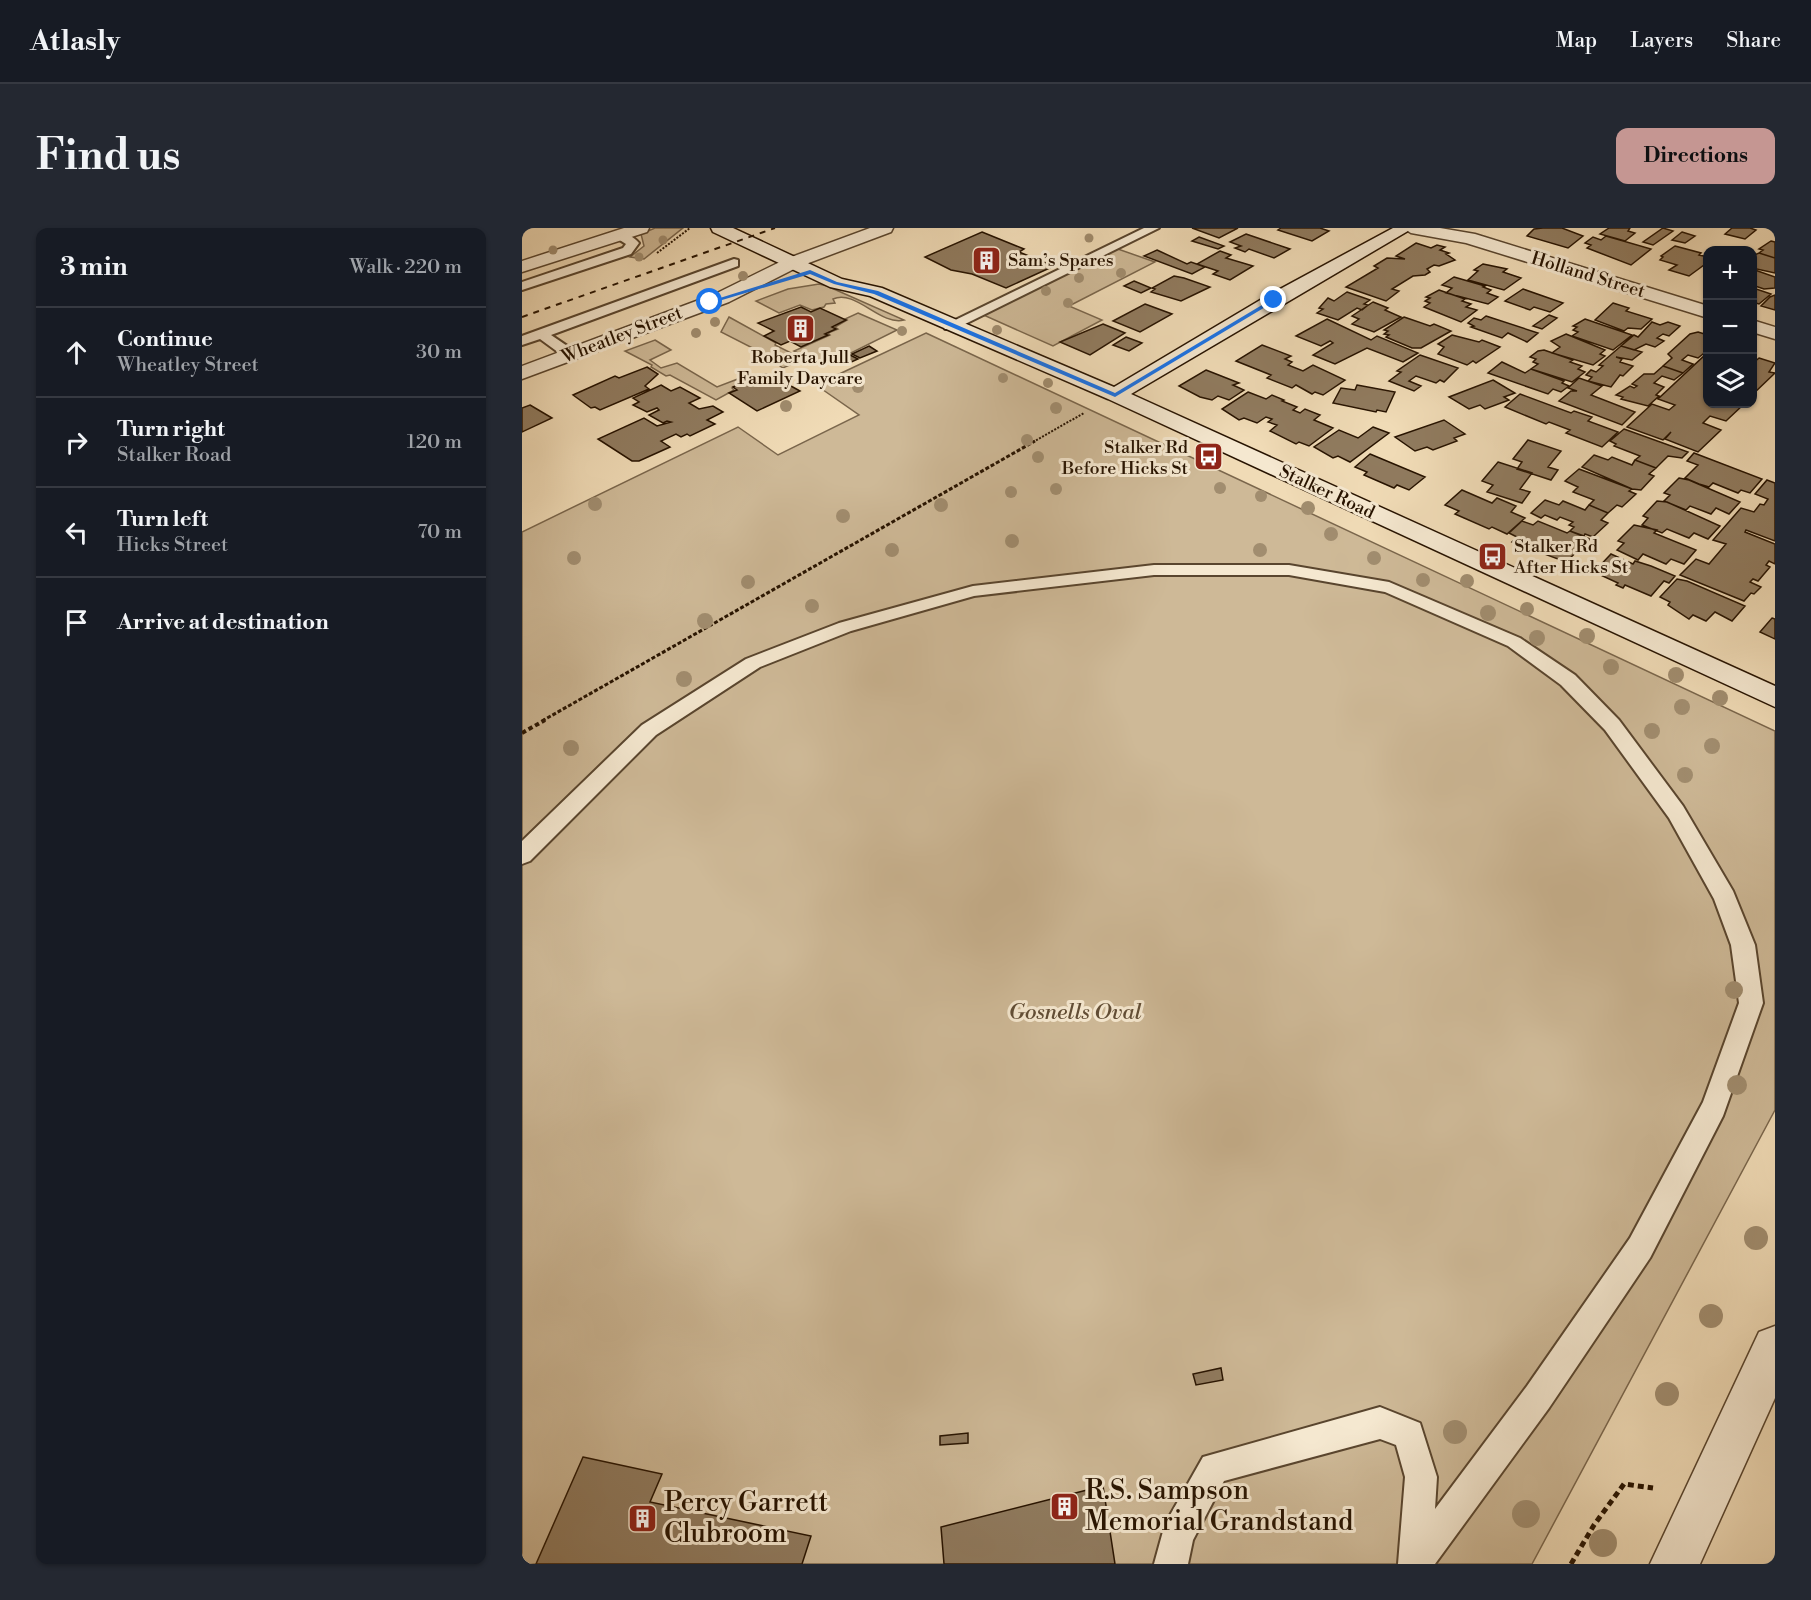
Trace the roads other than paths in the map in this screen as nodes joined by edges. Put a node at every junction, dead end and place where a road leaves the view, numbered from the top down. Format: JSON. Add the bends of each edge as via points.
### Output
{"nodes":[{"id":1,"x":640,"y":228,"type":"edge"},
{"id":2,"x":719,"y":228,"type":"edge"},
{"id":3,"x":756,"y":228,"type":"edge"},
{"id":4,"x":1153,"y":228,"type":"edge"},
{"id":5,"x":1405,"y":228,"type":"edge"},
{"id":6,"x":1411,"y":228,"type":"edge"},
{"id":7,"x":1450,"y":228,"type":"edge"},
{"id":8,"x":894,"y":230,"type":"edge"},
{"id":9,"x":619,"y":235,"type":"junction"},
{"id":10,"x":1468,"y":238,"type":"junction"},
{"id":11,"x":824,"y":257,"type":"junction"},
{"id":12,"x":734,"y":263,"type":"dead end"},
{"id":13,"x":792,"y":263,"type":"junction"},
{"id":14,"x":522,"y":267,"type":"edge"},
{"id":15,"x":810,"y":272,"type":"junction"},
{"id":16,"x":522,"y":286,"type":"edge"},
{"id":17,"x":709,"y":288,"type":"junction"},
{"id":18,"x":876,"y":292,"type":"junction"},
{"id":19,"x":1703,"y":311,"type":"edge"},
{"id":20,"x":950,"y":326,"type":"junction"},
{"id":21,"x":1757,"y":328,"type":"edge"},
{"id":22,"x":1775,"y":333,"type":"edge"},
{"id":23,"x":542,"y":334,"type":"junction"},
{"id":24,"x":522,"y":341,"type":"edge"},
{"id":25,"x":571,"y":355,"type":"junction"},
{"id":26,"x":522,"y":372,"type":"edge"},
{"id":27,"x":1115,"y":395,"type":"junction"},
{"id":28,"x":1775,"y":697,"type":"edge"},
{"id":29,"x":522,"y":855,"type":"edge"},
{"id":30,"x":1775,"y":1348,"type":"edge"},
{"id":31,"x":1171,"y":1564,"type":"edge"},
{"id":32,"x":1415,"y":1564,"type":"edge"},
{"id":33,"x":1675,"y":1564,"type":"edge"}],
"edges":[{"from":1,"to":9,"type":"main road"},
{"from":2,"to":13,"type":"main road","name":"Stalker Road"},
{"from":3,"to":11,"type":"main road","name":"Stalker Road"},
{"from":4,"to":20,"type":"lane"},
{"from":5,"to":27,"type":"main road"},
{"from":6,"to":10,"type":"main road","name":"Holland Street"},
{"from":7,"to":10,"type":"main road","name":"Holland Street"},
{"from":8,"to":11,"type":"main road","name":"Wheatley Street"},
{"from":9,"to":14,"type":"main road"},
{"from":9,"to":16,"type":"lane","via":[[633,243],[627,251]]},
{"from":10,"to":19,"type":"main road","name":"Holland Street"},
{"from":11,"to":13,"type":"main road","name":"Wheatley Street"},
{"from":11,"to":15,"type":"main road","name":"Wheatley Street"},
{"from":11,"to":18,"type":"main road","name":"Stalker Road","via":[[857,275]]},
{"from":12,"to":17,"type":"lane"},
{"from":13,"to":15,"type":"main road","name":"Stalker Road"},
{"from":13,"to":17,"type":"main road","name":"Wheatley Street"},
{"from":15,"to":17,"type":"main road","name":"Wheatley Street"},
{"from":15,"to":18,"type":"main road","name":"Stalker Road"},
{"from":17,"to":23,"type":"lane"},
{"from":17,"to":25,"type":"main road","name":"Wheatley Street"},
{"from":18,"to":20,"type":"main road","name":"Stalker Road"},
{"from":20,"to":27,"type":"main road","name":"Stalker Road"},
{"from":21,"to":22,"type":"main road"},
{"from":23,"to":24,"type":"lane"},
{"from":23,"to":25,"type":"lane"},
{"from":25,"to":26,"type":"main road","name":"Wheatley Street"},
{"from":27,"to":28,"type":"main road","name":"Stalker Road"},
{"from":29,"to":32,"type":"lane","via":[[649,730],[753,663],[845,627],[974,591],[1154,570],[1289,570],[1389,587],[1514,642],[1568,680],[1612,725],[1669,802],[1725,897],[1743,945],[1751,1003],[1714,1107],[1640,1248],[1538,1397]]},
{"from":30,"to":33,"type":"main road"},
{"from":31,"to":32,"type":"lane","via":[[1177,1536],[1214,1468],[1380,1423],[1409,1434],[1421,1478]]}]}
